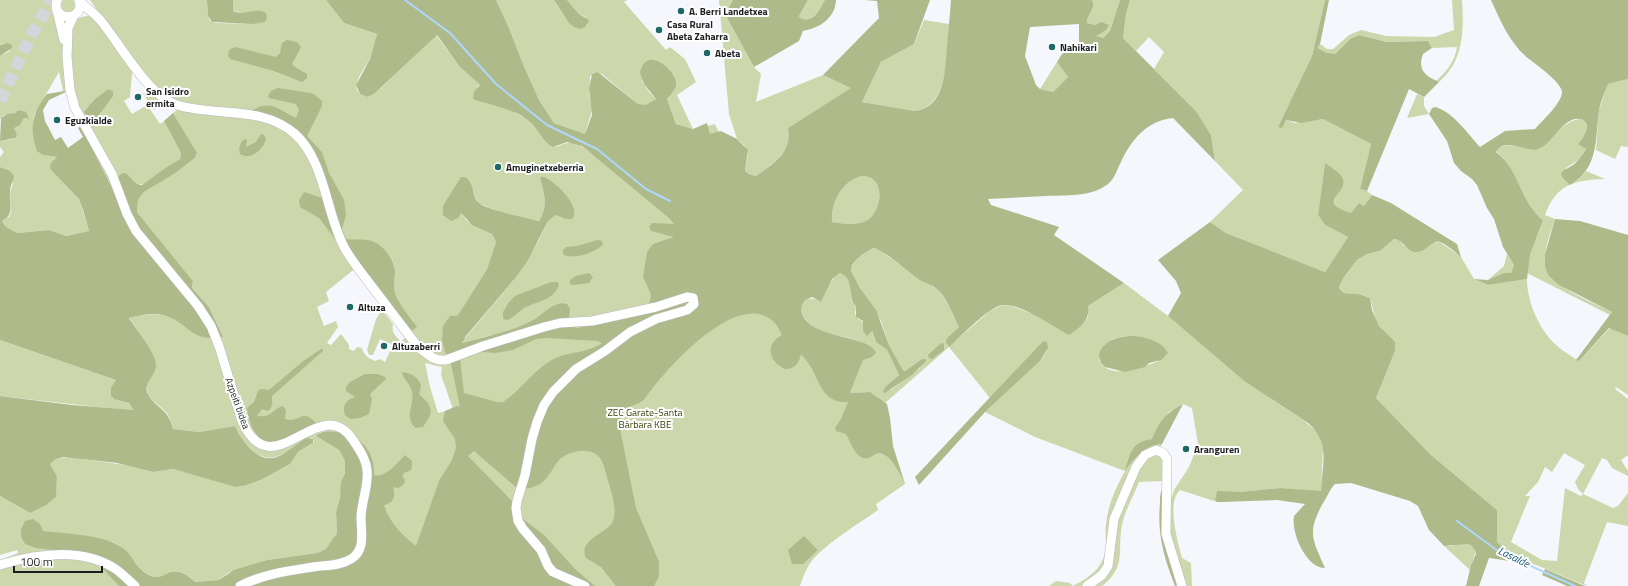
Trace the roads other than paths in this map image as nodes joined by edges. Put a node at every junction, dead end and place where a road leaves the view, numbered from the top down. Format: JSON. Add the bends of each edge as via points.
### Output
{"nodes":[{"id":1,"x":57,"y":0,"type":"edge"},
{"id":2,"x":79,"y":0,"type":"edge"},
{"id":3,"x":57,"y":10,"type":"junction"},
{"id":4,"x":74,"y":15,"type":"junction"},
{"id":5,"x":100,"y":19,"type":"junction"},
{"id":6,"x":67,"y":57,"type":"junction"},
{"id":7,"x":0,"y":565,"type":"edge"},
{"id":8,"x":135,"y":586,"type":"edge"},
{"id":9,"x":240,"y":586,"type":"edge"},
{"id":10,"x":585,"y":586,"type":"edge"},
{"id":11,"x":1087,"y":586,"type":"edge"},
{"id":12,"x":1182,"y":586,"type":"edge"}],
"edges":[{"from":1,"to":3,"type":"street","name":"Azpeiti bidea"},
{"from":2,"to":4,"type":"street","name":"Azpeiti bidea","via":[[80,7]]},
{"from":2,"to":5,"type":"street"},
{"from":3,"to":4,"type":"street","via":[[63,16]]},
{"from":3,"to":6,"type":"street","name":"Azpeiti bidea"},
{"from":4,"to":5,"type":"street","via":[[90,14]]},
{"from":4,"to":6,"type":"street","name":"Azpeiti bidea","via":[[68,28]]},
{"from":5,"to":10,"type":"street","via":[[152,87],[167,100],[187,107],[258,116],[281,124],[298,137],[316,167],[336,231],[346,251],[418,346],[431,358],[446,360],[544,326],[595,320],[687,297],[693,298],[694,303],[690,308],[659,317],[630,332],[571,373],[551,395],[537,422],[517,501],[518,520],[522,529],[541,550],[553,572]]},
{"from":6,"to":9,"type":"street","name":"Azpeiti bidea","via":[[76,111],[112,174],[137,233],[210,324],[242,420],[250,435],[262,445],[276,447],[312,428],[336,427],[351,436],[366,463],[367,480],[361,512],[362,543],[355,556],[336,565],[273,574]]},
{"from":7,"to":8,"type":"street","via":[[43,555],[81,556],[110,566]]},
{"from":11,"to":12,"type":"street","via":[[1102,575],[1108,566],[1114,519],[1136,467],[1145,455],[1157,450],[1166,458],[1166,534]]}]}
